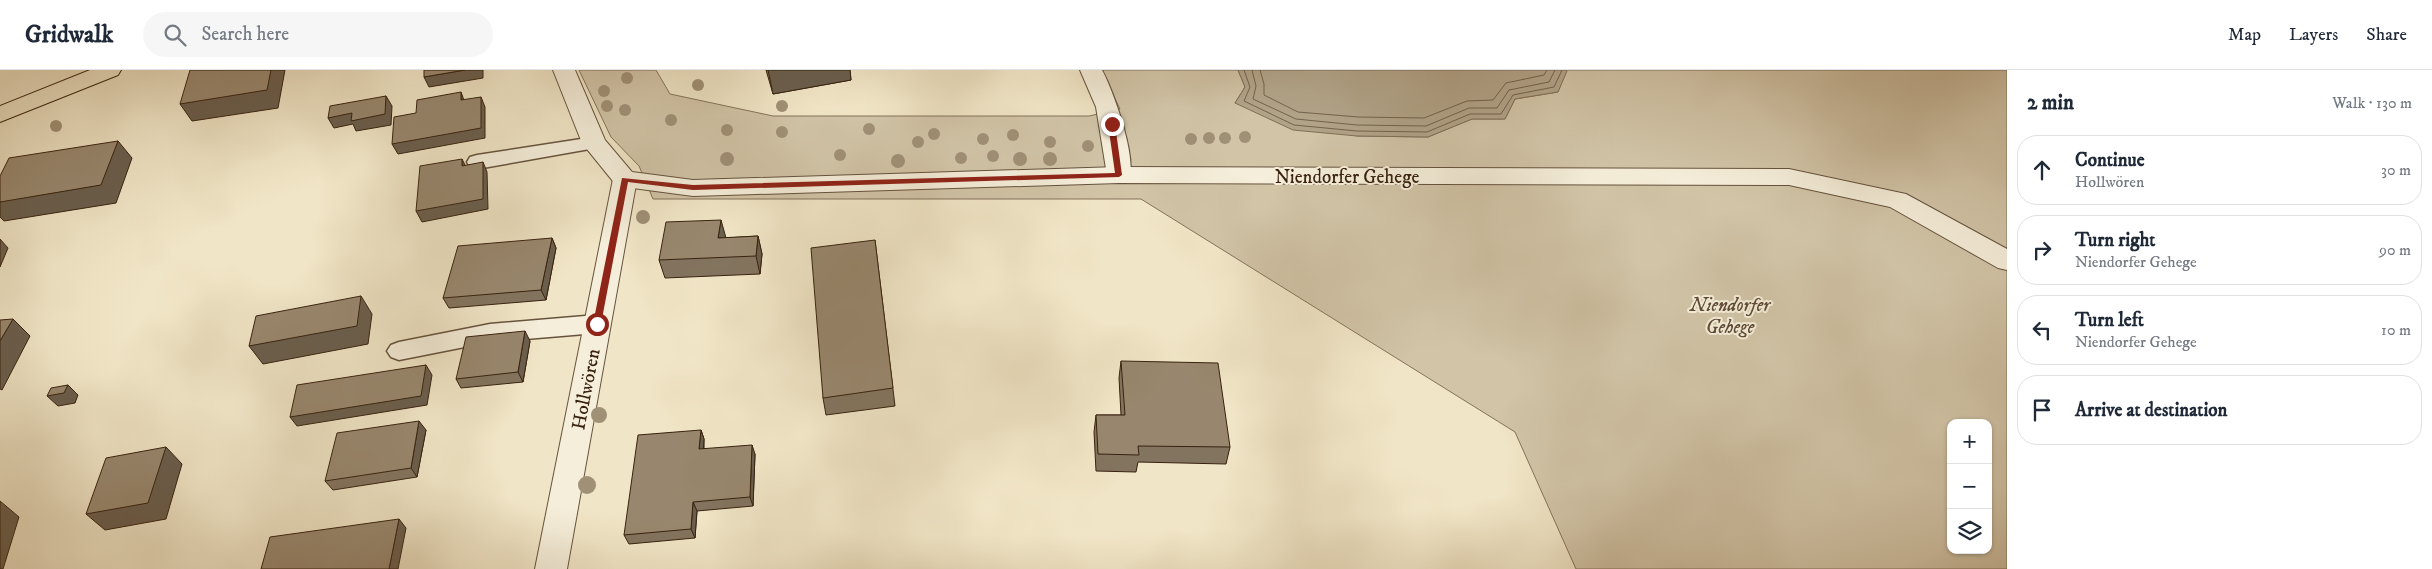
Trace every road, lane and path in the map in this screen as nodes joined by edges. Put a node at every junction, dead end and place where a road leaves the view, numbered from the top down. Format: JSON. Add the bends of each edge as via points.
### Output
{"nodes":[{"id":1,"x":110,"y":70,"type":"edge"},
{"id":2,"x":564,"y":70,"type":"edge"},
{"id":3,"x":1091,"y":70,"type":"edge"},
{"id":4,"x":72,"y":86,"type":"junction"},
{"id":5,"x":0,"y":115,"type":"edge"},
{"id":6,"x":0,"y":135,"type":"edge"},
{"id":7,"x":594,"y":144,"type":"junction"},
{"id":8,"x":477,"y":162,"type":"edge"},
{"id":9,"x":1119,"y":175,"type":"junction"},
{"id":10,"x":625,"y":179,"type":"junction"},
{"id":11,"x":2007,"y":261,"type":"edge"},
{"id":12,"x":597,"y":324,"type":"junction"},
{"id":13,"x":399,"y":351,"type":"dead end"},
{"id":14,"x":550,"y":569,"type":"edge"}],
"edges":[{"from":1,"to":4,"type":"main road"},
{"from":2,"to":7,"type":"street"},
{"from":3,"to":9,"type":"street","via":[[1112,124]]},
{"from":4,"to":5,"type":"main road"},
{"from":4,"to":6,"type":"main road"},
{"from":7,"to":8,"type":"lane"},
{"from":7,"to":10,"type":"street"},
{"from":9,"to":10,"type":"street","name":"Niendorfer Gehege","via":[[693,188]]},
{"from":9,"to":11,"type":"street","name":"Niendorfer Gehege","via":[[1789,177],[1896,200]]},
{"from":10,"to":12,"type":"street","name":"Hollwören"},
{"from":12,"to":13,"type":"lane","via":[[490,333]]},
{"from":12,"to":14,"type":"street","name":"Hollwören"}]}
